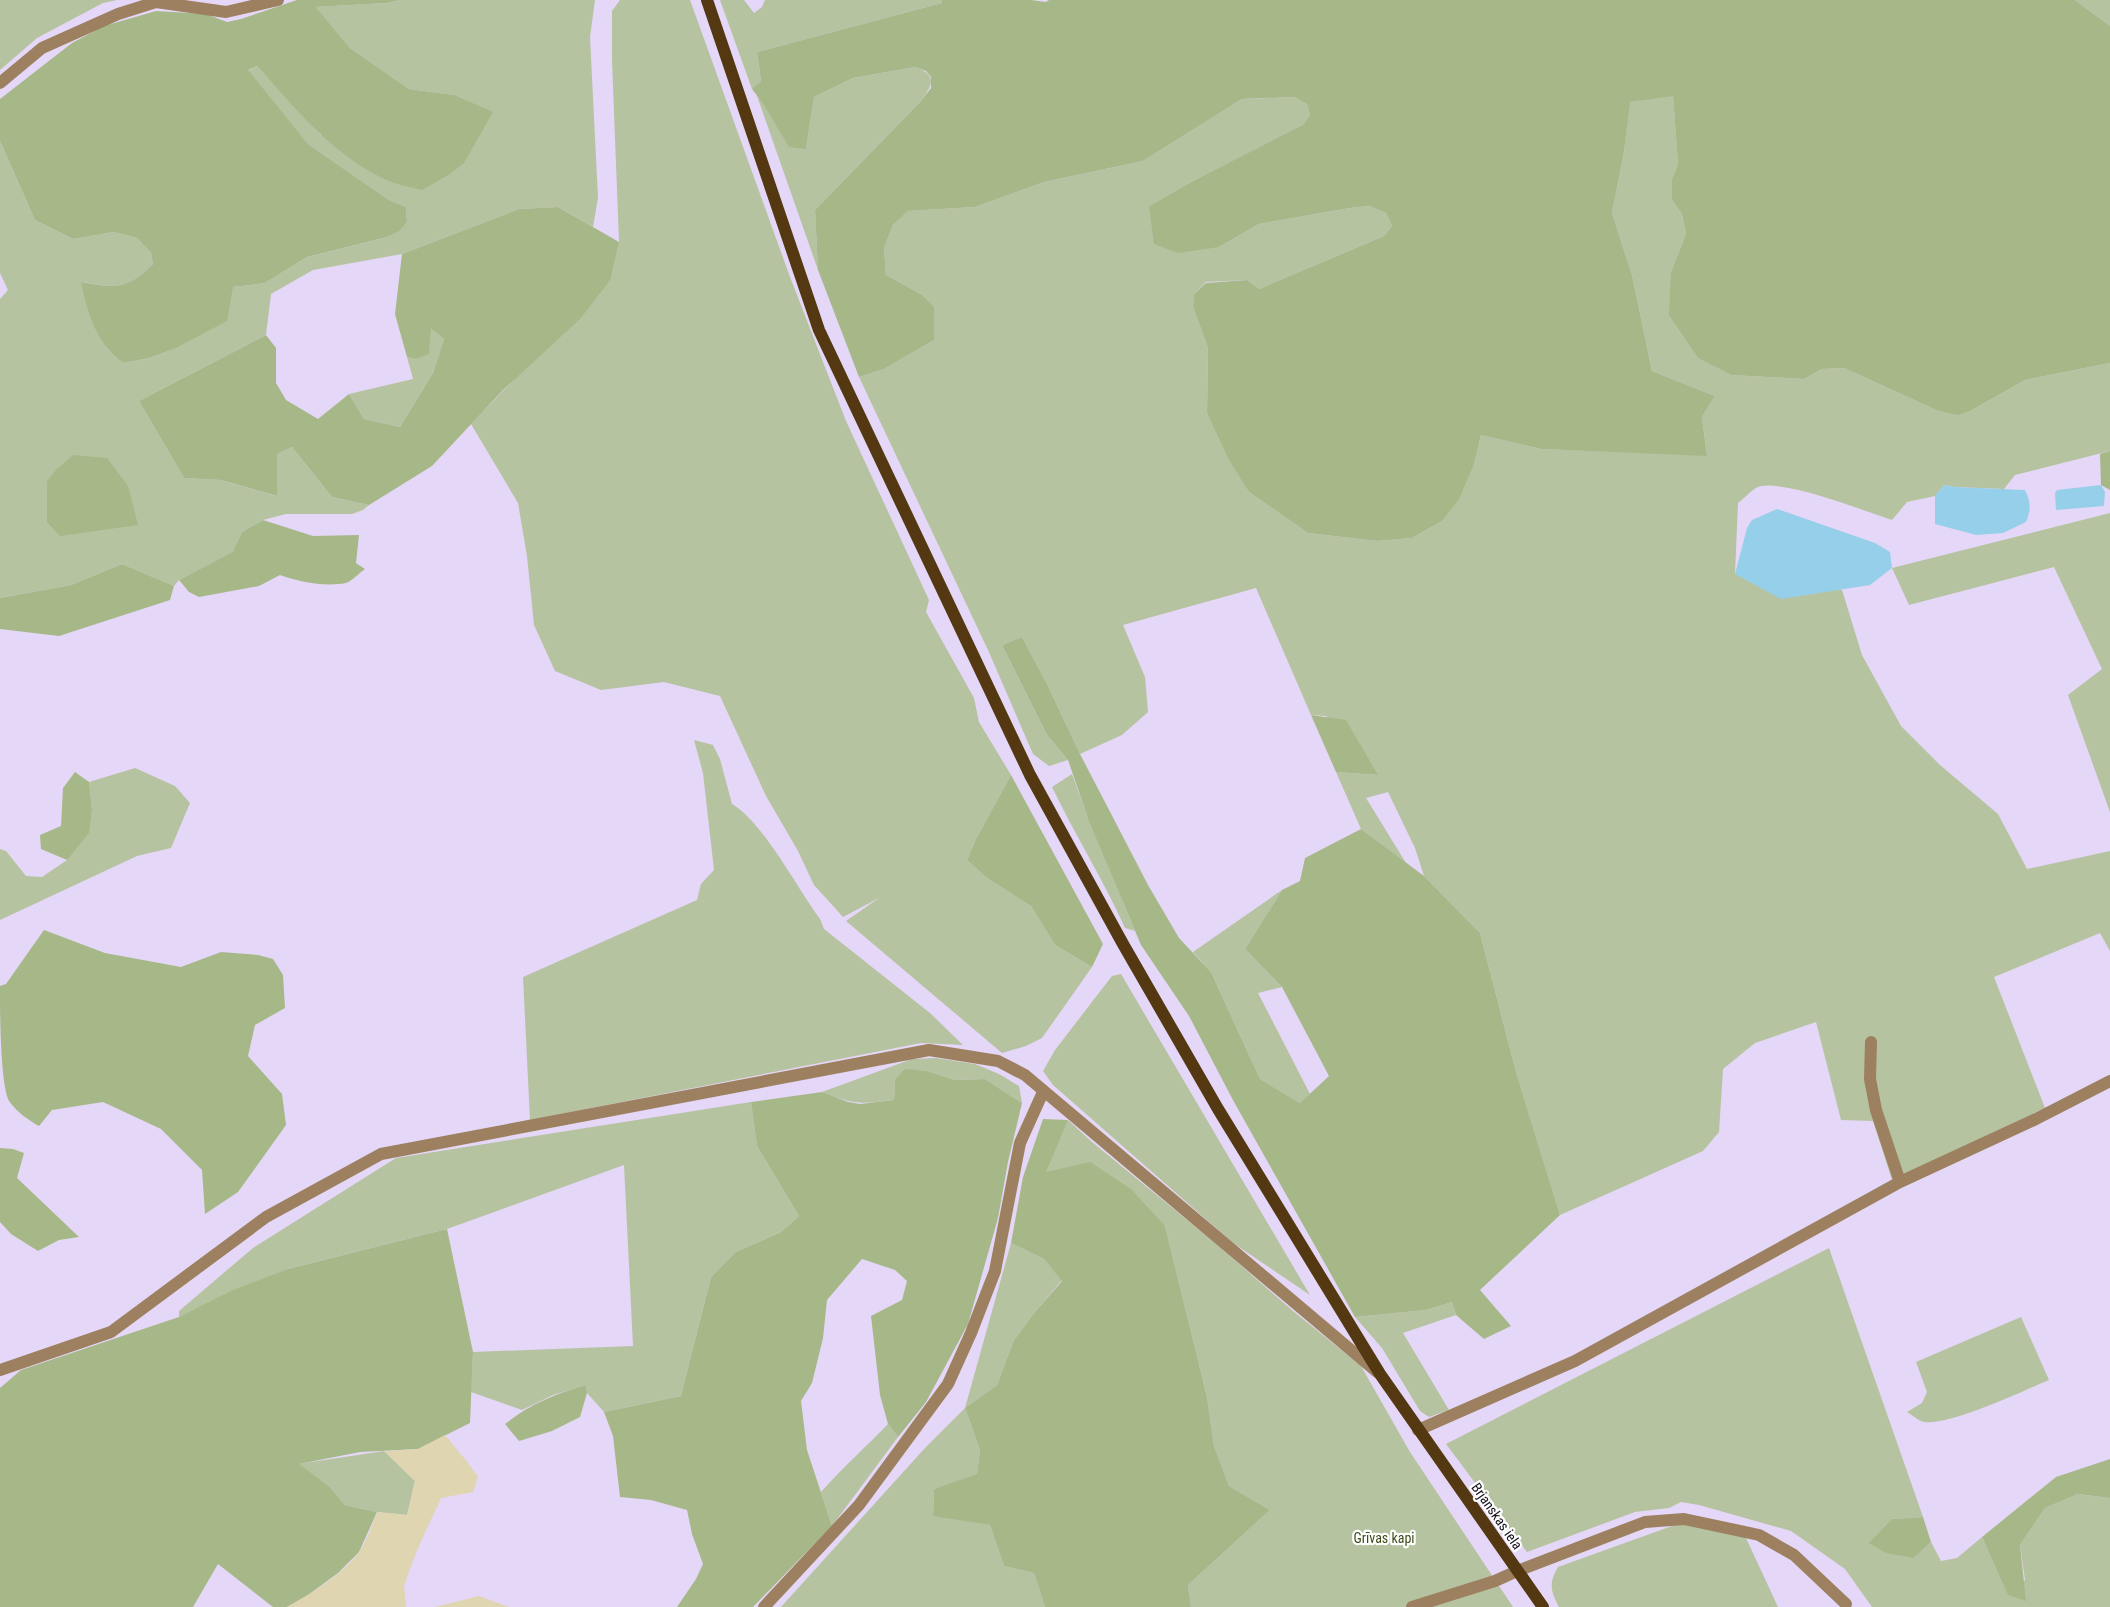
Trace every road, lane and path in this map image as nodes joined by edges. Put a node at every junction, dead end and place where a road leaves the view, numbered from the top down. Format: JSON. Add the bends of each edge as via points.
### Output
{"nodes":[{"id":1,"x":278,"y":0,"type":"edge"},
{"id":2,"x":707,"y":0,"type":"edge"},
{"id":3,"x":0,"y":83,"type":"edge"},
{"id":4,"x":1871,"y":1042,"type":"dead end"},
{"id":5,"x":2110,"y":1081,"type":"edge"},
{"id":6,"x":1043,"y":1092,"type":"junction"},
{"id":7,"x":1900,"y":1182,"type":"junction"},
{"id":8,"x":0,"y":1370,"type":"edge"},
{"id":9,"x":1380,"y":1374,"type":"junction"},
{"id":10,"x":1418,"y":1430,"type":"junction"},
{"id":11,"x":1517,"y":1571,"type":"junction"},
{"id":12,"x":1846,"y":1604,"type":"dead end"},
{"id":13,"x":764,"y":1607,"type":"edge"},
{"id":14,"x":1412,"y":1607,"type":"edge"},
{"id":15,"x":1543,"y":1607,"type":"edge"}],
"edges":[{"from":1,"to":3,"type":"street","via":[[226,12],[156,2],[118,14],[42,48]]},
{"from":2,"to":9,"type":"main road","name":"Brjanskas iela","via":[[819,330],[1030,775],[1218,1109]]},
{"from":4,"to":7,"type":"street","via":[[1870,1079],[1876,1110]]},
{"from":5,"to":7,"type":"street","via":[[2036,1120]]},
{"from":6,"to":8,"type":"street","via":[[1025,1075],[998,1061],[929,1050],[381,1154],[266,1217],[111,1332]]},
{"from":6,"to":9,"type":"street"},
{"from":6,"to":13,"type":"street","via":[[1020,1143],[995,1271],[948,1384],[859,1505]]},
{"from":7,"to":10,"type":"street","via":[[1575,1361]]},
{"from":9,"to":10,"type":"main road","name":"Brjanskas iela"},
{"from":10,"to":11,"type":"main road","name":"Brjanskas iela"},
{"from":11,"to":12,"type":"street","via":[[1646,1522],[1684,1519],[1759,1536],[1794,1555]]},
{"from":11,"to":14,"type":"street"},
{"from":11,"to":15,"type":"main road","name":"Brjanskas iela"}]}
